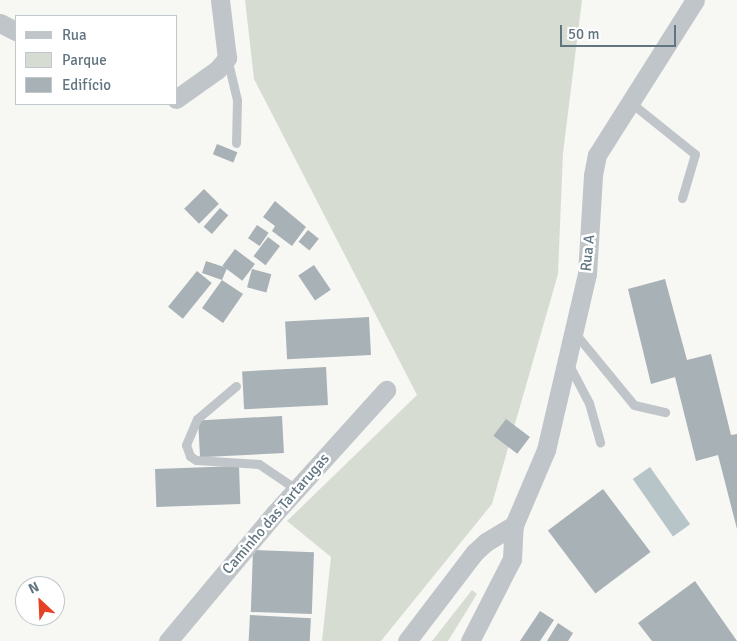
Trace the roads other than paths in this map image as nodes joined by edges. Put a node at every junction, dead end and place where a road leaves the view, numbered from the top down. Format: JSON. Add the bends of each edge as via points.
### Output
{"nodes":[{"id":1,"x":220,"y":0,"type":"edge"},
{"id":2,"x":695,"y":0,"type":"edge"},
{"id":3,"x":0,"y":23,"type":"edge"},
{"id":4,"x":15,"y":30,"type":"edge"},
{"id":5,"x":227,"y":58,"type":"junction"},
{"id":6,"x":178,"y":98,"type":"edge"},
{"id":7,"x":630,"y":102,"type":"junction"},
{"id":8,"x":236,"y":143,"type":"dead end"},
{"id":9,"x":682,"y":198,"type":"dead end"},
{"id":10,"x":574,"y":331,"type":"junction"},
{"id":11,"x":567,"y":360,"type":"junction"},
{"id":12,"x":236,"y":386,"type":"dead end"},
{"id":13,"x":386,"y":390,"type":"dead end"},
{"id":14,"x":665,"y":412,"type":"dead end"},
{"id":15,"x":600,"y":442,"type":"dead end"},
{"id":16,"x":296,"y":489,"type":"junction"},
{"id":17,"x":514,"y":524,"type":"junction"},
{"id":18,"x":168,"y":641,"type":"edge"},
{"id":19,"x":406,"y":641,"type":"edge"},
{"id":20,"x":470,"y":641,"type":"edge"}],
"edges":[{"from":1,"to":5,"type":"street"},
{"from":2,"to":7,"type":"street","name":"Rua A"},
{"from":3,"to":4,"type":"street"},
{"from":5,"to":6,"type":"street","via":[[217,70]]},
{"from":5,"to":8,"type":"lane","via":[[237,100]]},
{"from":7,"to":9,"type":"lane","via":[[695,154]]},
{"from":7,"to":10,"type":"street","name":"Rua A","via":[[597,155],[590,248]]},
{"from":10,"to":11,"type":"street","name":"Rua A"},
{"from":10,"to":14,"type":"lane","via":[[634,405]]},
{"from":11,"to":15,"type":"lane","via":[[589,403]]},
{"from":11,"to":17,"type":"street","name":"Rua A","via":[[546,450]]},
{"from":12,"to":16,"type":"lane","via":[[197,419],[186,445],[190,456],[196,460],[259,464]]},
{"from":13,"to":16,"type":"street","name":"Caminho das Tartarugas"},
{"from":16,"to":18,"type":"street","name":"Caminho das Tartarugas"},
{"from":17,"to":19,"type":"street","via":[[474,553]]},
{"from":17,"to":20,"type":"street","via":[[512,559]]}]}
